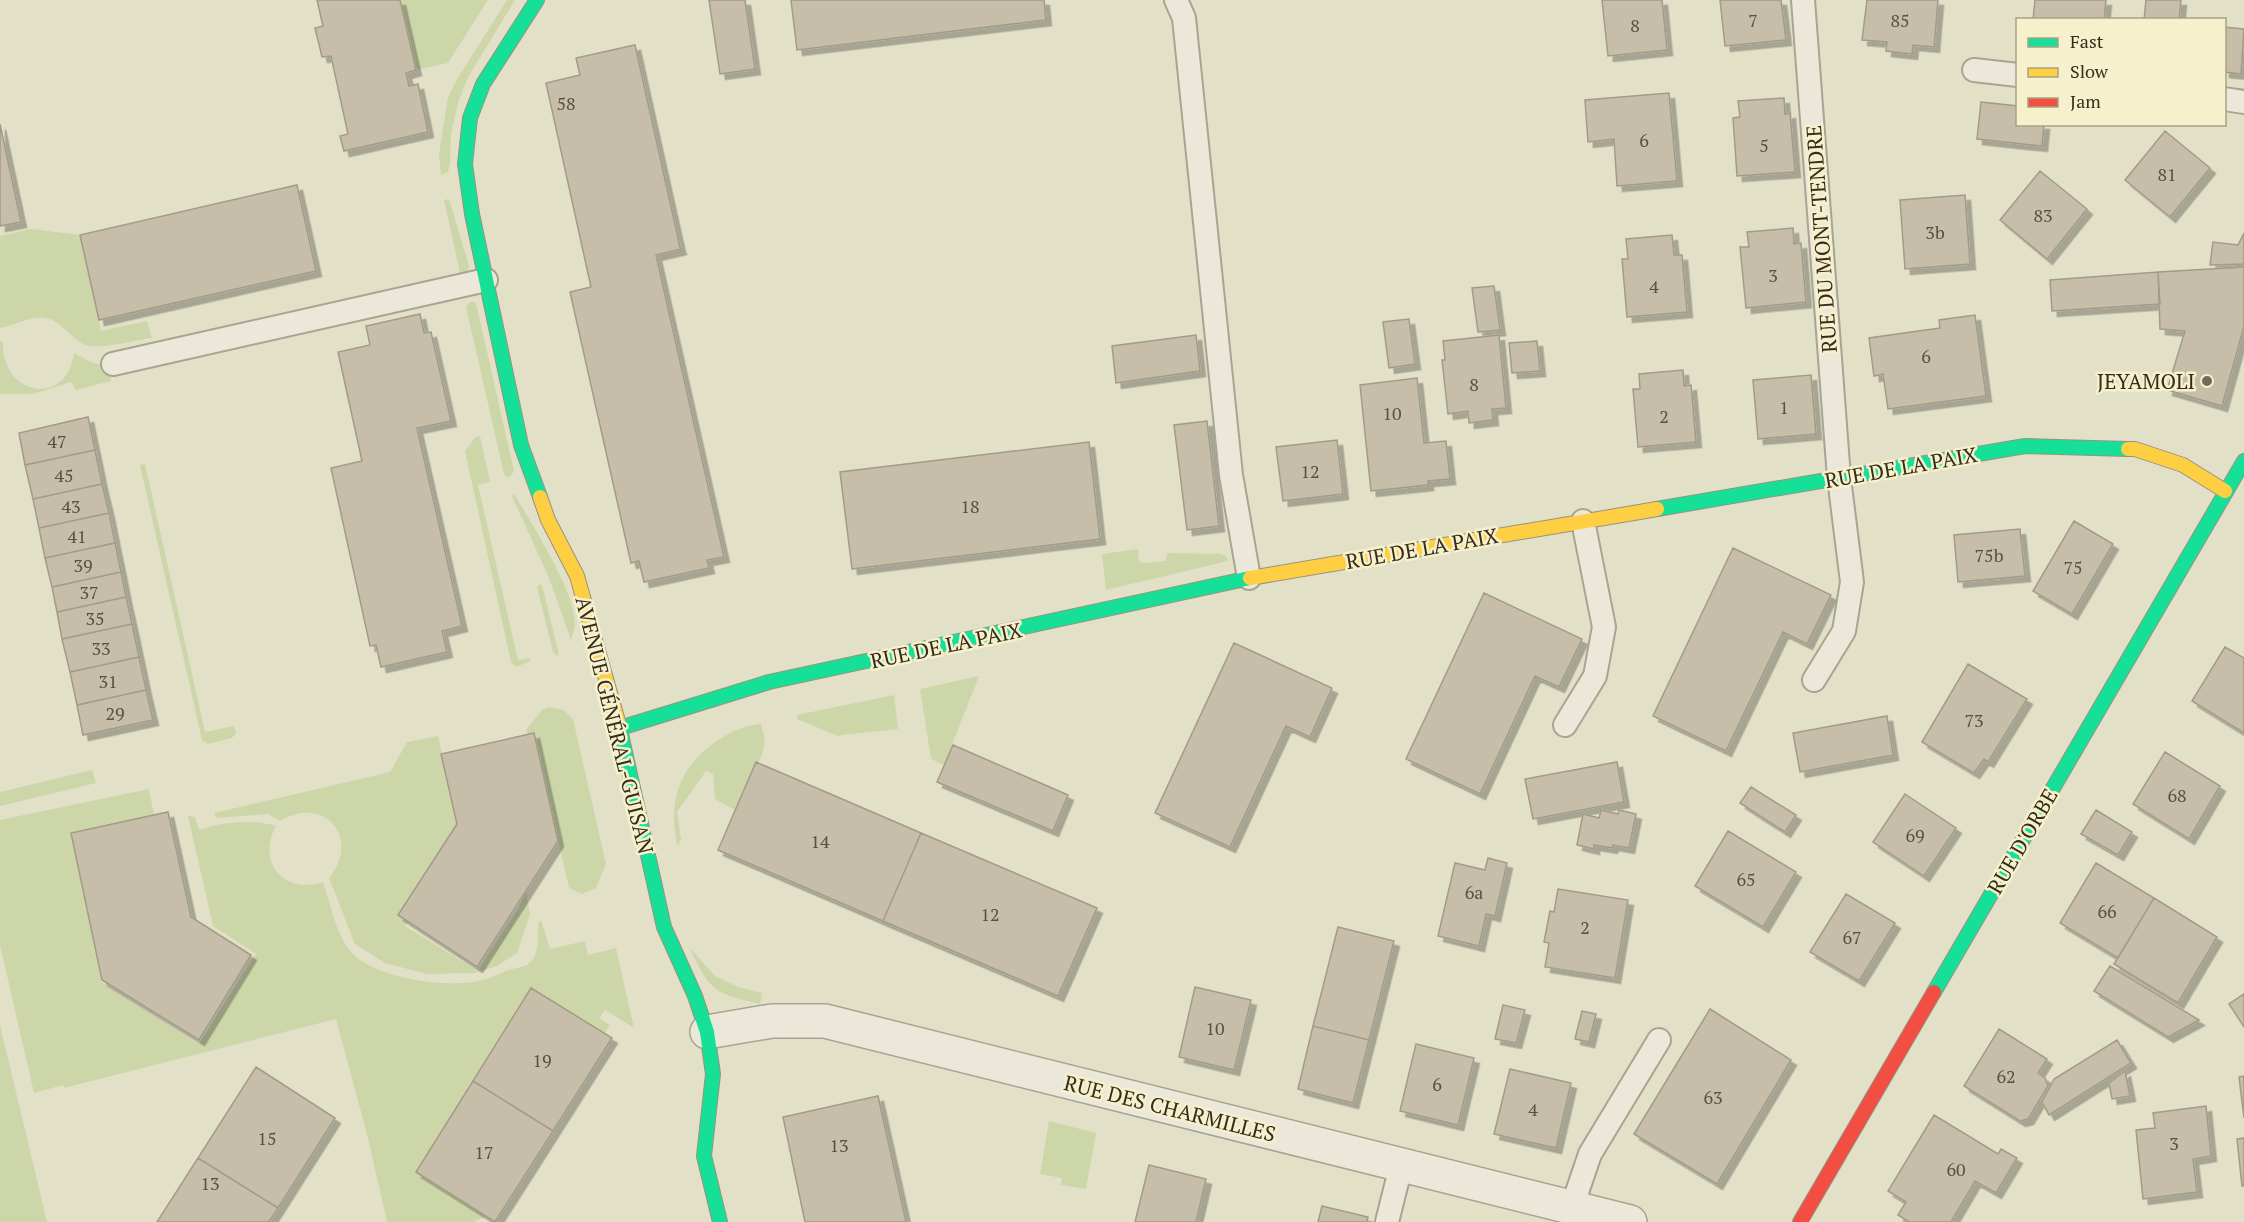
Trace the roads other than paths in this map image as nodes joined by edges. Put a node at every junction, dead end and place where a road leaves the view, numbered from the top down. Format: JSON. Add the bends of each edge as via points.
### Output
{"nodes":[{"id":1,"x":537,"y":0,"type":"edge"},
{"id":2,"x":1176,"y":0,"type":"edge"},
{"id":3,"x":1803,"y":0,"type":"edge"},
{"id":4,"x":1974,"y":70,"type":"dead end"},
{"id":5,"x":2016,"y":75,"type":"edge"},
{"id":6,"x":2226,"y":99,"type":"edge"},
{"id":7,"x":2244,"y":102,"type":"edge"},
{"id":8,"x":486,"y":280,"type":"junction"},
{"id":9,"x":113,"y":364,"type":"dead end"},
{"id":10,"x":2244,"y":461,"type":"edge"},
{"id":11,"x":1839,"y":478,"type":"junction"},
{"id":12,"x":2225,"y":491,"type":"junction"},
{"id":13,"x":1583,"y":521,"type":"junction"},
{"id":14,"x":1249,"y":578,"type":"junction"},
{"id":15,"x":1814,"y":680,"type":"dead end"},
{"id":16,"x":1565,"y":725,"type":"dead end"},
{"id":17,"x":620,"y":728,"type":"junction"},
{"id":18,"x":707,"y":1032,"type":"junction"},
{"id":19,"x":1659,"y":1040,"type":"dead end"},
{"id":20,"x":1401,"y":1166,"type":"junction"},
{"id":21,"x":1572,"y":1207,"type":"junction"},
{"id":22,"x":720,"y":1222,"type":"edge"},
{"id":23,"x":1387,"y":1222,"type":"edge"},
{"id":24,"x":1630,"y":1222,"type":"edge"},
{"id":25,"x":1800,"y":1222,"type":"edge"}],
"edges":[{"from":1,"to":8,"type":"street","name":"AVENUE GÉNÉRAL-GUISAN","via":[[483,84],[470,118],[465,164]]},
{"from":2,"to":14,"type":"lane","via":[[1184,18],[1231,475]]},
{"from":3,"to":11,"type":"lane","name":"RUE DU MONT-TENDRE"},
{"from":4,"to":5,"type":"lane"},
{"from":6,"to":7,"type":"lane"},
{"from":8,"to":9,"type":"lane"},
{"from":8,"to":17,"type":"street","name":"AVENUE GÉNÉRAL-GUISAN","via":[[521,445],[548,520],[577,576]]},
{"from":10,"to":12,"type":"street","name":"RUE D'ORBE"},
{"from":11,"to":12,"type":"street","name":"RUE DE LA PAIX","via":[[2025,446],[2099,447],[2135,449],[2183,465]]},
{"from":11,"to":13,"type":"street","name":"RUE DE LA PAIX"},
{"from":11,"to":15,"type":"lane","name":"RUE DU MONT-TENDRE","via":[[1852,582],[1844,631]]},
{"from":12,"to":25,"type":"street","name":"RUE D'ORBE"},
{"from":13,"to":14,"type":"street","name":"RUE DE LA PAIX"},
{"from":13,"to":16,"type":"lane","via":[[1604,627],[1595,676]]},
{"from":14,"to":17,"type":"street","name":"RUE DE LA PAIX","via":[[769,682]]},
{"from":17,"to":18,"type":"street","name":"AVENUE GÉNÉRAL-GUISAN","via":[[664,927]]},
{"from":18,"to":20,"type":"street","name":"RUE DES CHARMILLES","via":[[772,1021],[825,1021]]},
{"from":18,"to":22,"type":"street","name":"AVENUE GÉNÉRAL-GUISAN","via":[[713,1074],[704,1156]]},
{"from":19,"to":21,"type":"lane","via":[[1590,1154]]},
{"from":20,"to":21,"type":"street","name":"RUE DES CHARMILLES"},
{"from":20,"to":23,"type":"lane"},
{"from":21,"to":24,"type":"street","name":"RUE DES CHARMILLES"}]}
